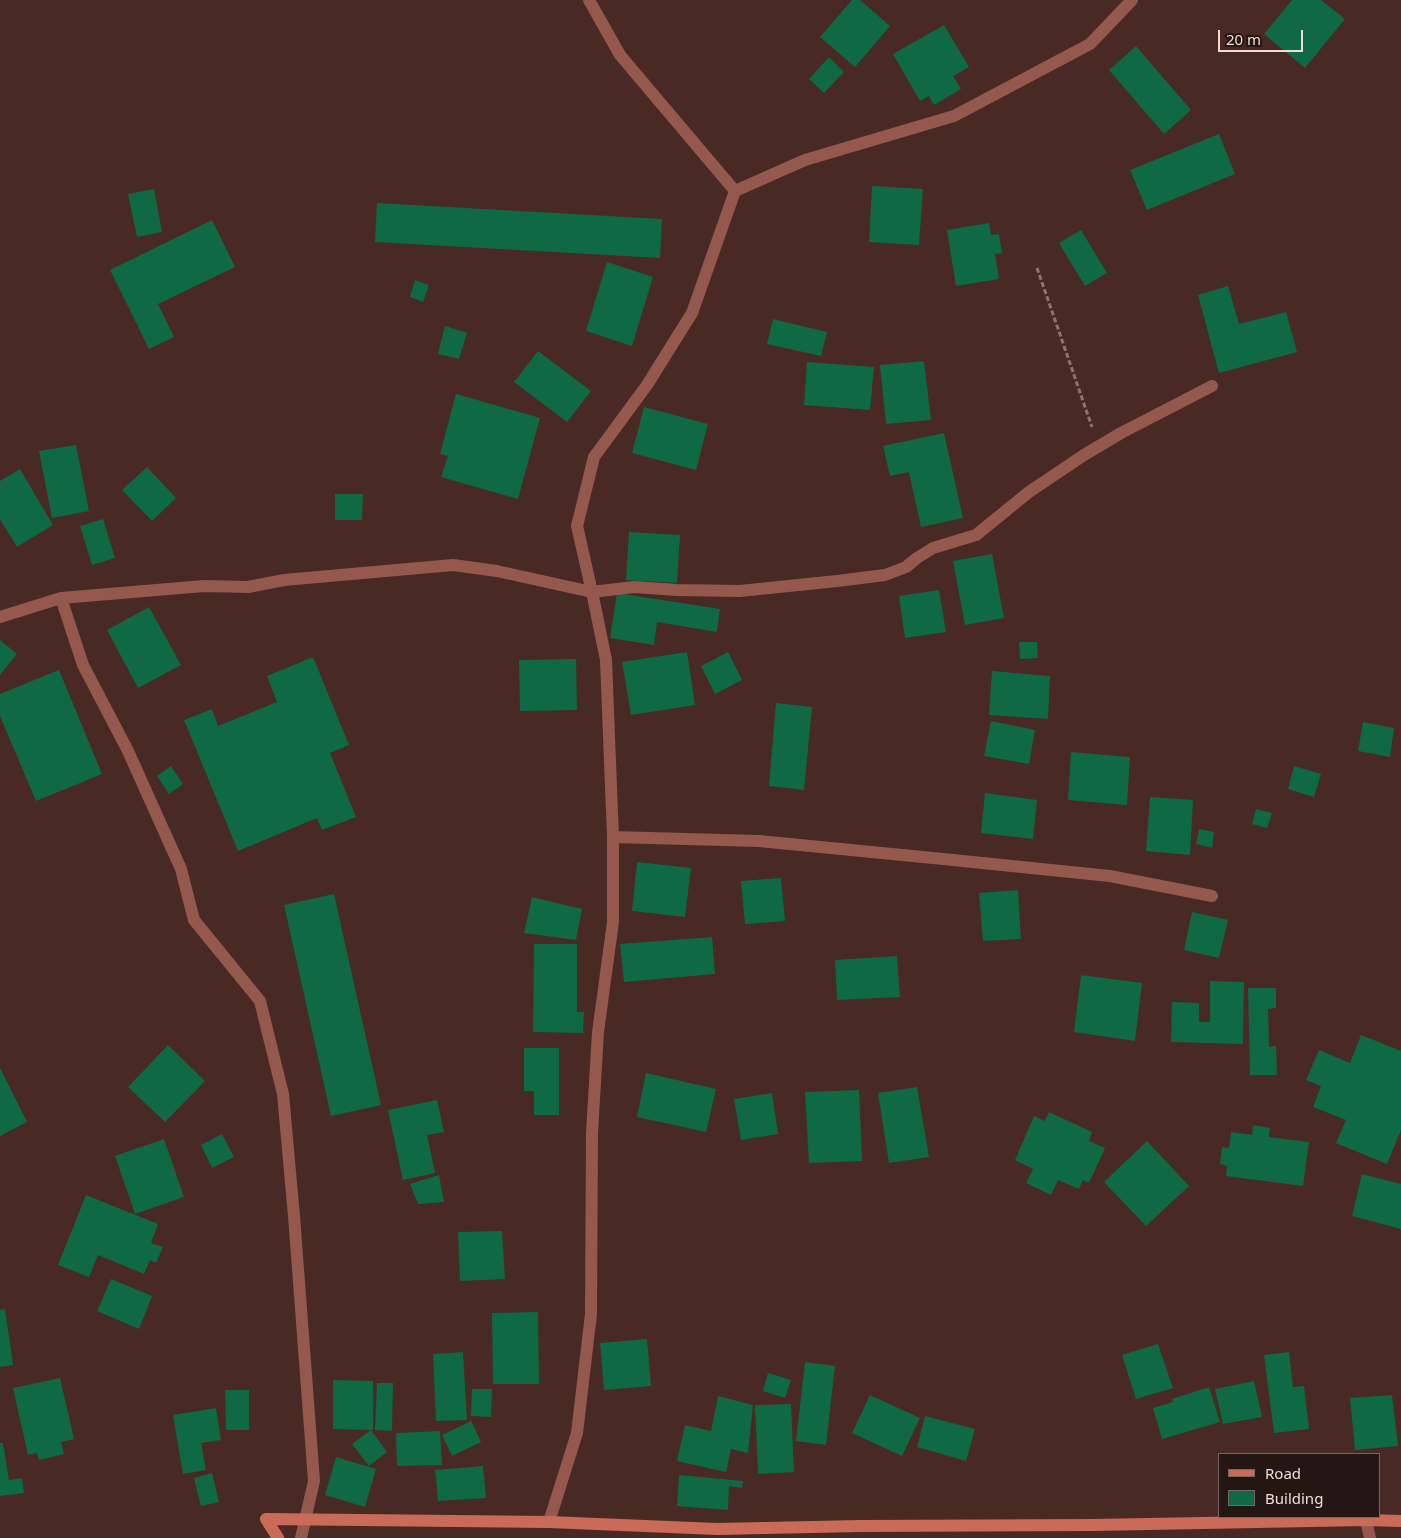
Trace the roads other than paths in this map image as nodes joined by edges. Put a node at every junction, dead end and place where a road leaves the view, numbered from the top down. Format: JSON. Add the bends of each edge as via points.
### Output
{"nodes":[{"id":1,"x":589,"y":0,"type":"edge"},
{"id":2,"x":1132,"y":0,"type":"edge"},
{"id":3,"x":735,"y":191,"type":"junction"},
{"id":4,"x":1212,"y":386,"type":"dead end"},
{"id":5,"x":592,"y":592,"type":"junction"},
{"id":6,"x":61,"y":598,"type":"junction"},
{"id":7,"x":0,"y":617,"type":"edge"},
{"id":8,"x":612,"y":836,"type":"junction"},
{"id":9,"x":1212,"y":896,"type":"dead end"},
{"id":10,"x":266,"y":1519,"type":"junction"},
{"id":11,"x":1366,"y":1520,"type":"junction"},
{"id":12,"x":1401,"y":1521,"type":"edge"},
{"id":13,"x":549,"y":1522,"type":"junction"},
{"id":14,"x":278,"y":1538,"type":"edge"},
{"id":15,"x":284,"y":1538,"type":"edge"},
{"id":16,"x":301,"y":1538,"type":"edge"},
{"id":17,"x":1370,"y":1538,"type":"edge"}],
"edges":[{"from":1,"to":3,"type":"street","via":[[620,55]]},
{"from":2,"to":3,"type":"street","via":[[1090,44],[954,116],[805,160]]},
{"from":3,"to":5,"type":"street","via":[[692,312],[647,385],[594,457],[577,526]]},
{"from":4,"to":5,"type":"street","via":[[1099,446],[1029,492],[976,535],[933,548],[906,567],[885,574],[740,591],[634,588]]},
{"from":5,"to":6,"type":"street","via":[[497,571],[453,565],[284,580],[248,587],[204,586]]},
{"from":5,"to":8,"type":"street","via":[[606,660]]},
{"from":6,"to":7,"type":"street"},
{"from":6,"to":16,"type":"street","via":[[83,665],[128,751],[181,869],[194,920],[260,1001],[283,1094],[294,1216],[314,1480]]},
{"from":8,"to":9,"type":"street","via":[[759,841],[934,858],[1110,876]]},
{"from":8,"to":13,"type":"street","via":[[613,922],[598,1032],[592,1132],[591,1314],[577,1433]]},
{"from":10,"to":13,"type":"street"},
{"from":10,"to":14,"type":"street"},
{"from":10,"to":15,"type":"street"},
{"from":11,"to":12,"type":"street"},
{"from":11,"to":13,"type":"street","via":[[717,1529]]},
{"from":11,"to":17,"type":"street"}]}
